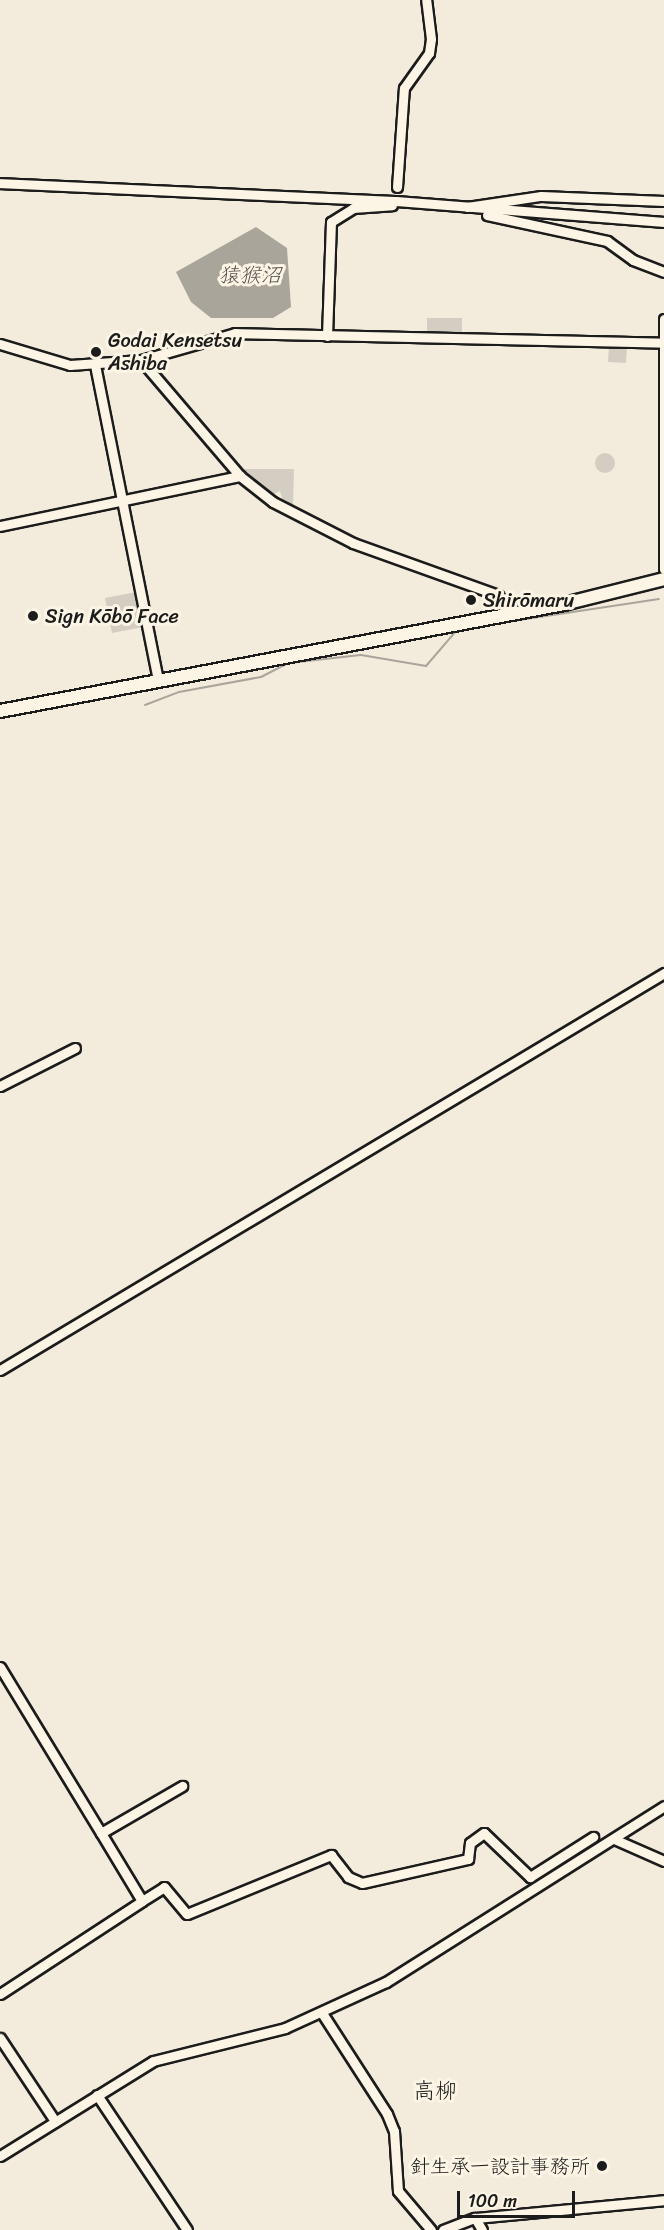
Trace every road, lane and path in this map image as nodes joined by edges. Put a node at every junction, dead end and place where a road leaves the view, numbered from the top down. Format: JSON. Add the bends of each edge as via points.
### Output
{"nodes":[{"id":1,"x":426,"y":0,"type":"edge"},
{"id":2,"x":0,"y":183,"type":"edge"},
{"id":3,"x":397,"y":188,"type":"dead end"},
{"id":4,"x":396,"y":201,"type":"junction"},
{"id":5,"x":664,"y":201,"type":"edge"},
{"id":6,"x":465,"y":209,"type":"junction"},
{"id":7,"x":664,"y":222,"type":"edge"},
{"id":8,"x":664,"y":272,"type":"edge"},
{"id":9,"x":664,"y":319,"type":"edge"},
{"id":10,"x":327,"y":336,"type":"junction"},
{"id":11,"x":1,"y":342,"type":"edge"},
{"id":12,"x":662,"y":343,"type":"junction"},
{"id":13,"x":141,"y":360,"type":"junction"},
{"id":14,"x":95,"y":365,"type":"junction"},
{"id":15,"x":240,"y":476,"type":"junction"},
{"id":16,"x":121,"y":502,"type":"junction"},
{"id":17,"x":0,"y":526,"type":"edge"},
{"id":18,"x":664,"y":569,"type":"edge"},
{"id":19,"x":664,"y":579,"type":"edge"},
{"id":20,"x":510,"y":614,"type":"junction"},
{"id":21,"x":158,"y":681,"type":"junction"},
{"id":22,"x":0,"y":711,"type":"edge"},
{"id":23,"x":664,"y":973,"type":"edge"},
{"id":24,"x":75,"y":1048,"type":"dead end"},
{"id":25,"x":0,"y":1086,"type":"edge"},
{"id":26,"x":0,"y":1370,"type":"edge"},
{"id":27,"x":0,"y":1667,"type":"edge"},
{"id":28,"x":182,"y":1785,"type":"dead end"},
{"id":29,"x":664,"y":1806,"type":"edge"},
{"id":30,"x":100,"y":1833,"type":"junction"},
{"id":31,"x":593,"y":1837,"type":"dead end"},
{"id":32,"x":614,"y":1839,"type":"junction"},
{"id":33,"x":664,"y":1861,"type":"edge"},
{"id":34,"x":142,"y":1901,"type":"junction"},
{"id":35,"x":0,"y":1994,"type":"edge"},
{"id":36,"x":322,"y":2013,"type":"junction"},
{"id":37,"x":0,"y":2038,"type":"edge"},
{"id":38,"x":97,"y":2095,"type":"junction"},
{"id":39,"x":55,"y":2121,"type":"junction"},
{"id":40,"x":0,"y":2156,"type":"edge"},
{"id":41,"x":664,"y":2200,"type":"edge"},
{"id":42,"x":476,"y":2218,"type":"junction"},
{"id":43,"x":187,"y":2230,"type":"edge"},
{"id":44,"x":432,"y":2230,"type":"edge"},
{"id":45,"x":443,"y":2230,"type":"edge"},
{"id":46,"x":482,"y":2230,"type":"edge"}],
"edges":[{"from":1,"to":3,"type":"street","via":[[429,54],[404,88]]},
{"from":2,"to":4,"type":"street"},
{"from":4,"to":6,"type":"street"},
{"from":4,"to":10,"type":"street","via":[[353,208],[331,222]]},
{"from":5,"to":6,"type":"street","via":[[541,196]]},
{"from":6,"to":7,"type":"street"},
{"from":6,"to":8,"type":"street","via":[[597,237]]},
{"from":9,"to":12,"type":"street"},
{"from":10,"to":12,"type":"street"},
{"from":10,"to":13,"type":"street","via":[[235,333]]},
{"from":11,"to":14,"type":"street","via":[[70,365]]},
{"from":12,"to":18,"type":"street"},
{"from":13,"to":14,"type":"street"},
{"from":13,"to":15,"type":"street"},
{"from":14,"to":16,"type":"street"},
{"from":15,"to":16,"type":"street"},
{"from":15,"to":20,"type":"street","via":[[273,502],[324,531],[498,595]]},
{"from":16,"to":17,"type":"street"},
{"from":16,"to":21,"type":"street"},
{"from":19,"to":20,"type":"street"},
{"from":20,"to":21,"type":"street"},
{"from":21,"to":22,"type":"street"},
{"from":23,"to":26,"type":"street"},
{"from":24,"to":25,"type":"street"},
{"from":27,"to":30,"type":"street"},
{"from":28,"to":30,"type":"street"},
{"from":29,"to":32,"type":"street"},
{"from":30,"to":34,"type":"street"},
{"from":31,"to":34,"type":"street","via":[[530,1877],[484,1833],[470,1843],[468,1859],[362,1883],[348,1877],[331,1855],[187,1914],[164,1887]]},
{"from":32,"to":33,"type":"street"},
{"from":32,"to":36,"type":"street","via":[[431,1957]]},
{"from":34,"to":35,"type":"street"},
{"from":36,"to":38,"type":"street","via":[[243,2041],[170,2055]]},
{"from":36,"to":44,"type":"street","via":[[387,2114],[394,2131],[398,2191]]},
{"from":37,"to":39,"type":"street"},
{"from":38,"to":39,"type":"street"},
{"from":38,"to":43,"type":"street"},
{"from":39,"to":40,"type":"street"},
{"from":41,"to":42,"type":"street"},
{"from":42,"to":45,"type":"street"},
{"from":42,"to":46,"type":"street"}]}
